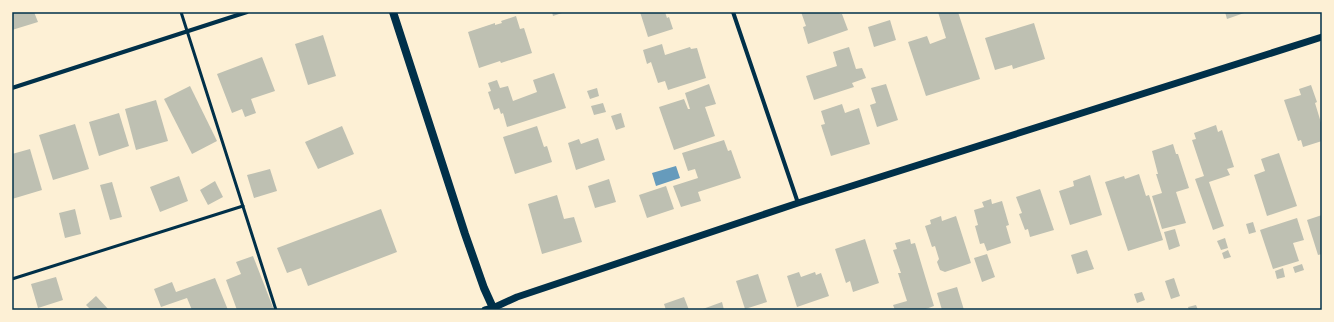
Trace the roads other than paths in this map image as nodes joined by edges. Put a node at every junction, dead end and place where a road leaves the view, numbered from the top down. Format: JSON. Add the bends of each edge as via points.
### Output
{"nodes":[{"id":1,"x":181,"y":12,"type":"edge"},
{"id":2,"x":247,"y":12,"type":"edge"},
{"id":3,"x":393,"y":12,"type":"edge"},
{"id":4,"x":733,"y":12,"type":"edge"},
{"id":5,"x":187,"y":31,"type":"junction"},
{"id":6,"x":1322,"y":37,"type":"edge"},
{"id":7,"x":12,"y":88,"type":"edge"},
{"id":8,"x":798,"y":203,"type":"junction"},
{"id":9,"x":243,"y":206,"type":"junction"},
{"id":10,"x":12,"y":279,"type":"edge"},
{"id":11,"x":491,"y":309,"type":"edge"},
{"id":12,"x":276,"y":310,"type":"edge"}],
"edges":[{"from":1,"to":5,"type":"lane"},
{"from":2,"to":5,"type":"street"},
{"from":3,"to":11,"type":"main road"},
{"from":4,"to":8,"type":"street"},
{"from":5,"to":7,"type":"street"},
{"from":5,"to":9,"type":"lane"},
{"from":6,"to":8,"type":"street"},
{"from":8,"to":11,"type":"street","via":[[517,297]]},
{"from":9,"to":10,"type":"lane"},
{"from":9,"to":12,"type":"lane"}]}
